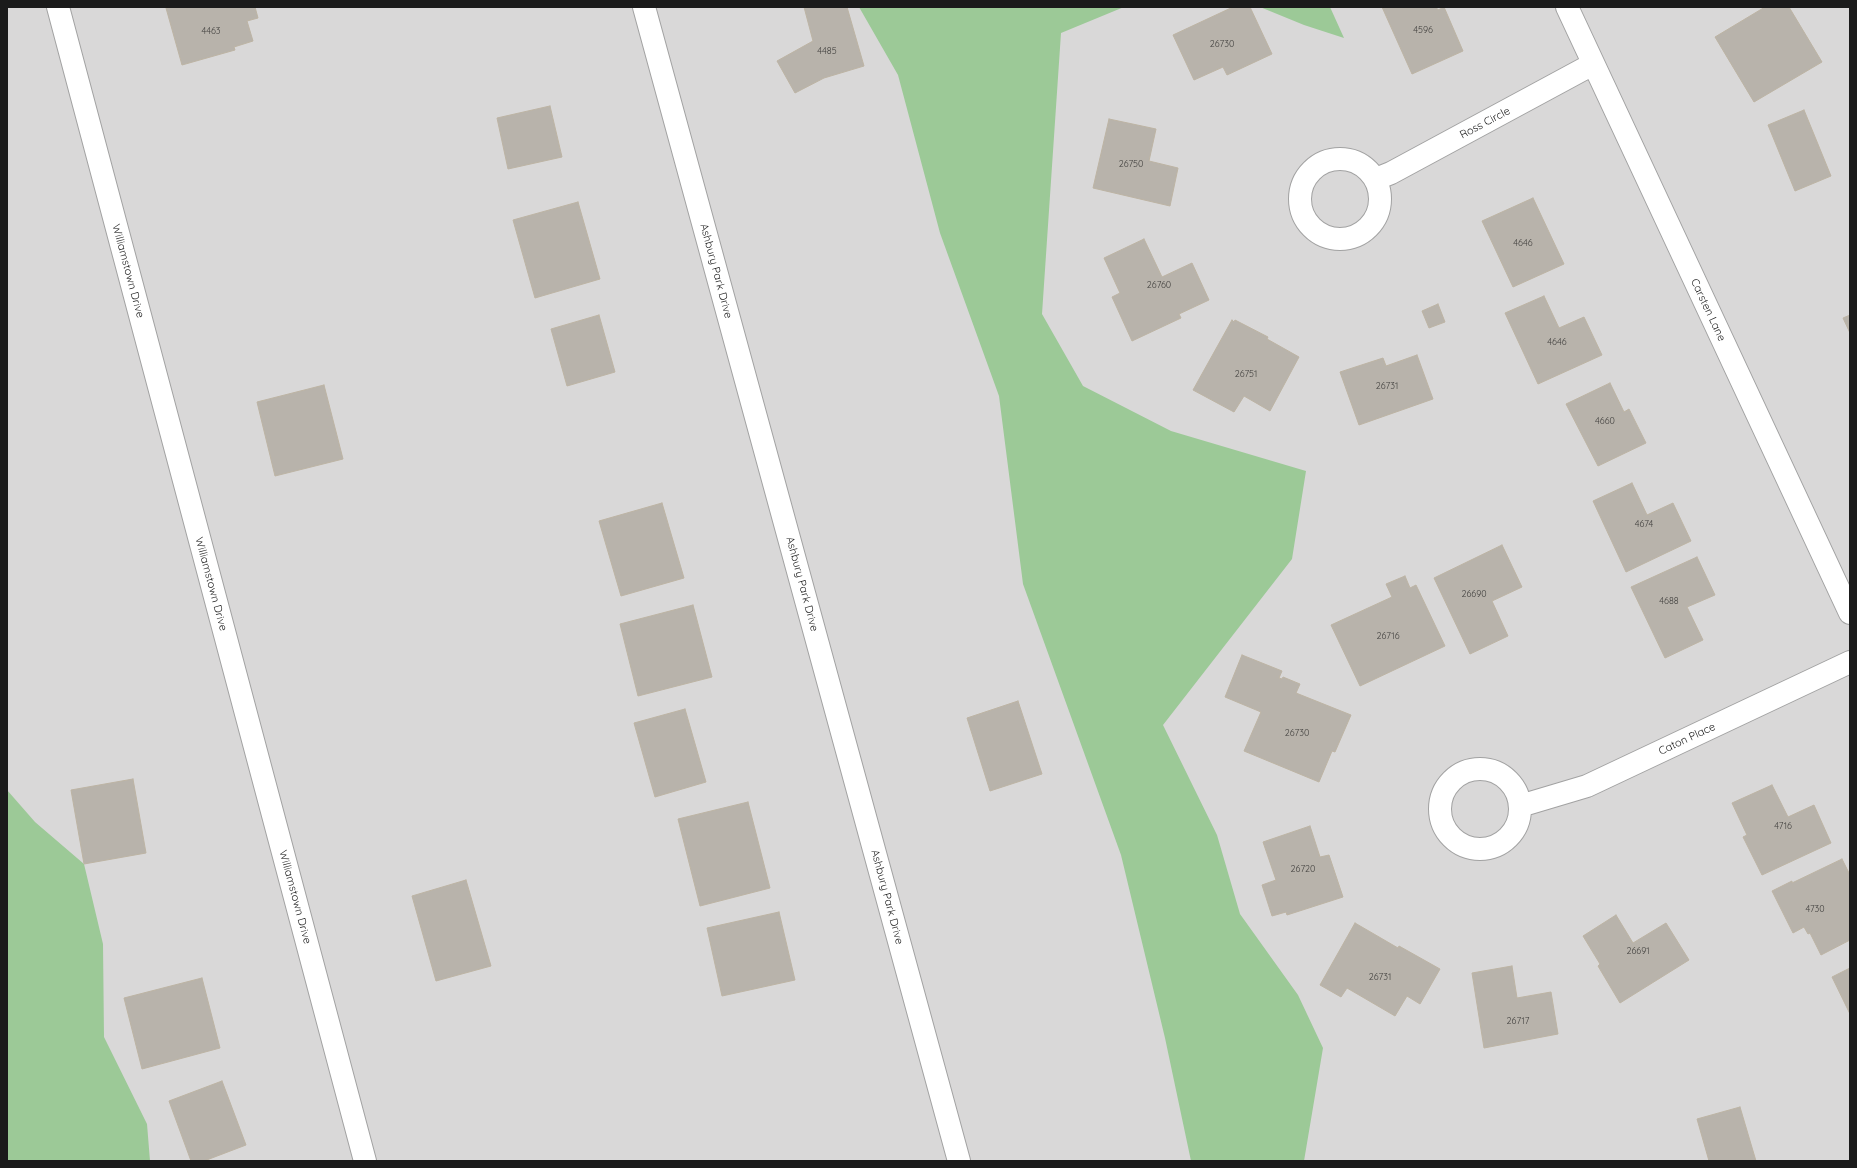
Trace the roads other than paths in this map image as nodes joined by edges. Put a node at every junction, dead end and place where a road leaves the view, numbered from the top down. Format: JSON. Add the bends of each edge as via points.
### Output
{"nodes":[{"id":1,"x":58,"y":7,"type":"edge"},
{"id":2,"x":644,"y":7,"type":"edge"},
{"id":3,"x":1567,"y":7,"type":"edge"},
{"id":4,"x":1593,"y":64,"type":"junction"},
{"id":5,"x":1376,"y":179,"type":"dead end"},
{"id":6,"x":1850,"y":613,"type":"edge"},
{"id":7,"x":1850,"y":662,"type":"edge"},
{"id":8,"x":1520,"y":806,"type":"dead end"},
{"id":9,"x":365,"y":1161,"type":"edge"},
{"id":10,"x":959,"y":1161,"type":"edge"}],
"edges":[{"from":1,"to":9,"type":"street","name":"Williamstown Drive"},
{"from":2,"to":10,"type":"street","name":"Ashbury Park Drive"},
{"from":3,"to":4,"type":"street","name":"Carsten Lane"},
{"from":4,"to":5,"type":"street","name":"Ross Circle"},
{"from":4,"to":6,"type":"street","name":"Carsten Lane"},
{"from":7,"to":8,"type":"street","name":"Caton Place","via":[[1587,786]]}]}
